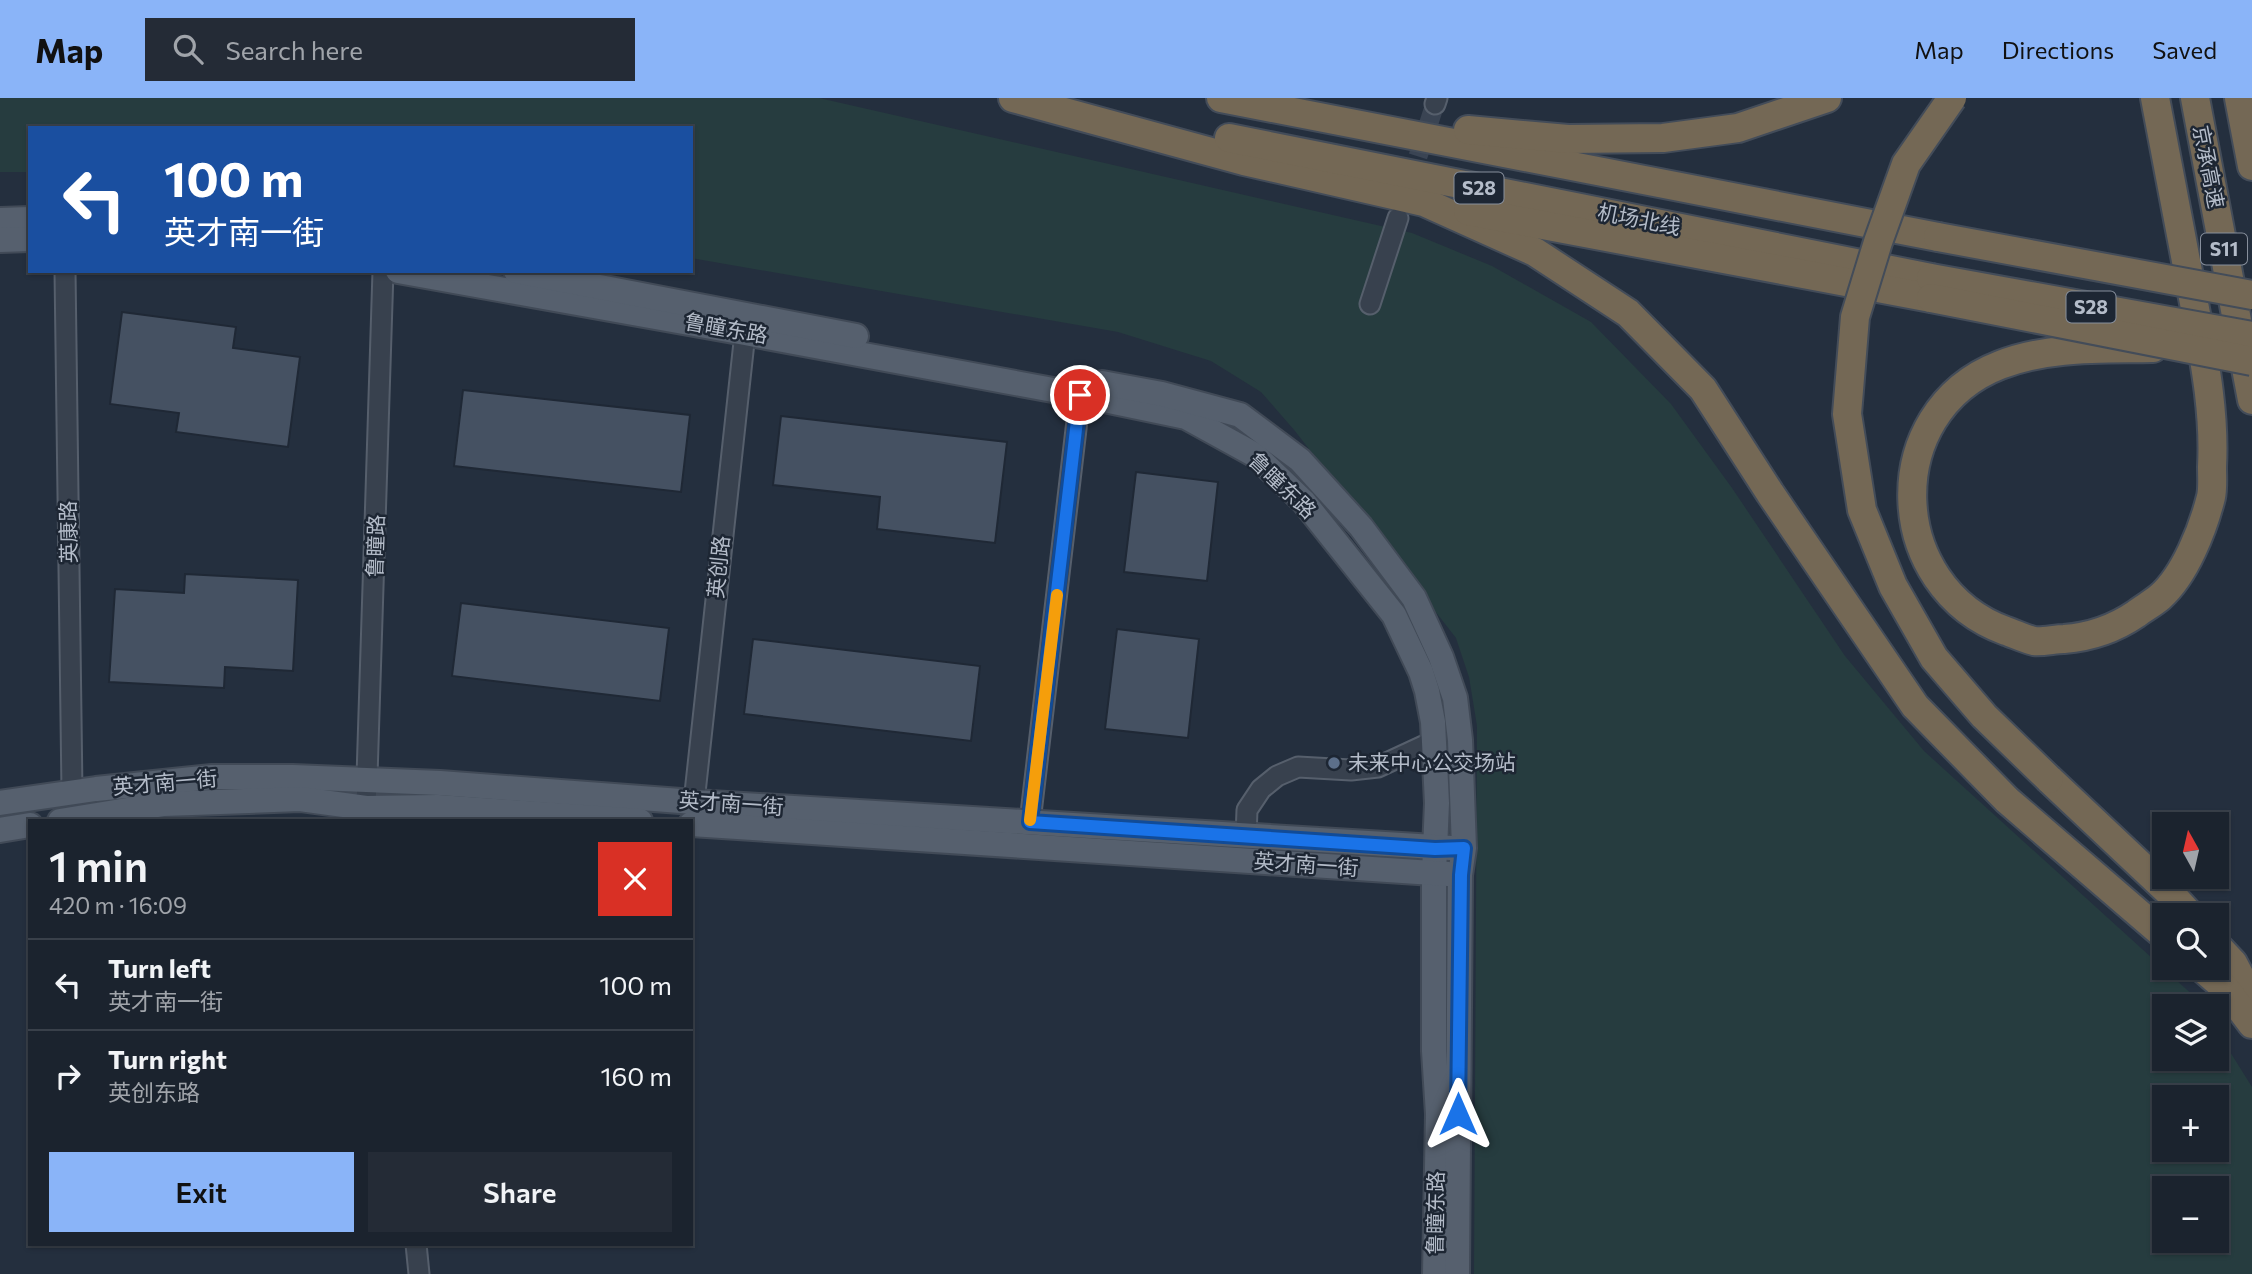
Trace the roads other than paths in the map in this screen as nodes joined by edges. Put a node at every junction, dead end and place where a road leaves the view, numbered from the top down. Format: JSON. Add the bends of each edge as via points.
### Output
{"nodes":[{"id":1,"x":1013,"y":98,"type":"edge"},
{"id":2,"x":1027,"y":98,"type":"edge"},
{"id":3,"x":1221,"y":98,"type":"edge"},
{"id":4,"x":1827,"y":98,"type":"edge"},
{"id":5,"x":1952,"y":98,"type":"edge"},
{"id":6,"x":2155,"y":98,"type":"edge"},
{"id":7,"x":2194,"y":98,"type":"edge"},
{"id":8,"x":2239,"y":98,"type":"edge"},
{"id":9,"x":1297,"y":113,"type":"junction"},
{"id":10,"x":2252,"y":166,"type":"edge"},
{"id":11,"x":1424,"y":202,"type":"junction"},
{"id":12,"x":1398,"y":218,"type":"dead end"},
{"id":13,"x":28,"y":219,"type":"edge"},
{"id":14,"x":0,"y":220,"type":"edge"},
{"id":15,"x":28,"y":239,"type":"edge"},
{"id":16,"x":0,"y":240,"type":"edge"},
{"id":17,"x":65,"y":273,"type":"edge"},
{"id":18,"x":383,"y":273,"type":"edge"},
{"id":19,"x":409,"y":273,"type":"edge"},
{"id":20,"x":527,"y":273,"type":"edge"},
{"id":21,"x":1931,"y":288,"type":"junction"},
{"id":22,"x":2252,"y":295,"type":"edge"},
{"id":23,"x":1370,"y":304,"type":"dead end"},
{"id":24,"x":745,"y":333,"type":"junction"},
{"id":25,"x":2252,"y":336,"type":"edge"},
{"id":26,"x":2178,"y":347,"type":"junction"},
{"id":27,"x":2252,"y":361,"type":"edge"},
{"id":28,"x":1080,"y":395,"type":"junction"},
{"id":29,"x":2252,"y":400,"type":"edge"},
{"id":30,"x":1434,"y":741,"type":"junction"},
{"id":31,"x":367,"y":781,"type":"junction"},
{"id":32,"x":72,"y":792,"type":"junction"},
{"id":33,"x":0,"y":803,"type":"edge"},
{"id":34,"x":692,"y":813,"type":"edge"},
{"id":35,"x":367,"y":814,"type":"edge"},
{"id":36,"x":72,"y":819,"type":"edge"},
{"id":37,"x":610,"y":819,"type":"edge"},
{"id":38,"x":1030,"y":822,"type":"junction"},
{"id":39,"x":28,"y":825,"type":"edge"},
{"id":40,"x":0,"y":830,"type":"edge"},
{"id":41,"x":1245,"y":836,"type":"junction"},
{"id":42,"x":1464,"y":848,"type":"junction"},
{"id":43,"x":1434,"y":861,"type":"junction"},
{"id":44,"x":1461,"y":875,"type":"junction"},
{"id":45,"x":2179,"y":903,"type":"edge"},
{"id":46,"x":2152,"y":925,"type":"edge"},
{"id":47,"x":2229,"y":959,"type":"edge"},
{"id":48,"x":2216,"y":980,"type":"edge"},
{"id":49,"x":2252,"y":999,"type":"edge"},
{"id":50,"x":2252,"y":1024,"type":"edge"},
{"id":51,"x":416,"y":1246,"type":"edge"},
{"id":52,"x":419,"y":1274,"type":"edge"},
{"id":53,"x":1436,"y":1274,"type":"edge"},
{"id":54,"x":1457,"y":1274,"type":"edge"}],
"edges":[{"from":1,"to":11,"type":"highway","via":[[1244,161]]},
{"from":2,"to":21,"type":"highway","name":"机场北线","number":"S28"},
{"from":3,"to":9,"type":"highway","name":"机场北线","number":"S28"},
{"from":4,"to":9,"type":"highway","via":[[1738,128],[1663,138],[1568,139]]},
{"from":5,"to":45,"type":"highway","bridge":true,"via":[[1906,164],[1856,317],[1847,414],[1862,510],[1893,586],[1934,658],[1984,716]]},
{"from":6,"to":26,"type":"highway","bridge":true,"via":[[2209,383],[2214,435],[2211,496],[2189,558],[2162,595],[2118,626],[2080,638],[2035,641],[1992,625],[1960,605],[1923,554],[1913,518],[1912,481],[1929,424],[1964,384],[2000,365],[2050,350]]},
{"from":7,"to":29,"type":"highway","name":"京承高速","number":"S11"},
{"from":8,"to":10,"type":"highway","name":"京承高速"},
{"from":9,"to":22,"type":"highway","name":"机场北线","number":"S28","bridge":true},
{"from":11,"to":21,"type":"highway"},
{"from":11,"to":46,"type":"highway","via":[[1535,252],[1628,313],[1703,389],[1915,706],[2007,800]]},
{"from":12,"to":23,"type":"street"},
{"from":13,"to":14,"type":"main road"},
{"from":15,"to":16,"type":"main road"},
{"from":17,"to":32,"type":"street","name":"英康路"},
{"from":18,"to":31,"type":"street","name":"鲁瞳路"},
{"from":19,"to":24,"type":"main road","name":"鲁瞳东路"},
{"from":20,"to":42,"type":"main road","name":"鲁瞳东路","via":[[1162,394],[1240,415],[1300,460],[1361,527],[1414,598],[1455,698]]},
{"from":21,"to":25,"type":"highway","name":"机场北线","number":"S28","bridge":true},
{"from":21,"to":26,"type":"highway","bridge":true},
{"from":24,"to":28,"type":"main road","name":"鲁瞳东路"},
{"from":24,"to":34,"type":"street","name":"英创路"},
{"from":26,"to":27,"type":"highway","bridge":true},
{"from":28,"to":30,"type":"main road","name":"鲁瞳东路","via":[[1186,417],[1255,456],[1304,502],[1394,615],[1424,682]]},
{"from":28,"to":38,"type":"street"},
{"from":30,"to":41,"type":"street","via":[[1378,767],[1351,771],[1298,767],[1277,776],[1247,810]]},
{"from":30,"to":43,"type":"main road","name":"鲁瞳东路"},
{"from":31,"to":32,"type":"main road","name":"英才南一街","via":[[212,777]]},
{"from":31,"to":34,"type":"main road","name":"英才南一街","via":[[440,783]]},
{"from":31,"to":35,"type":"street","name":"鲁瞳路"},
{"from":32,"to":33,"type":"main road","name":"英才南一街"},
{"from":34,"to":38,"type":"main road","name":"英才南一街"},
{"from":34,"to":43,"type":"main road","name":"英才南一街"},
{"from":35,"to":36,"type":"main road","name":"英才南一街","via":[[300,799],[164,804]]},
{"from":35,"to":37,"type":"main road","name":"英才南一街","via":[[438,807]]},
{"from":38,"to":41,"type":"main road","name":"英才南一街"},
{"from":39,"to":40,"type":"main road"},
{"from":41,"to":43,"type":"main road","name":"英才南一街"},
{"from":42,"to":43,"type":"main road","name":"英才南一街"},
{"from":42,"to":44,"type":"main road","name":"鲁瞳东路"},
{"from":43,"to":44,"type":"main road","name":"英才南一街"},
{"from":43,"to":53,"type":"main road","name":"鲁瞳东路"},
{"from":44,"to":54,"type":"main road","name":"鲁瞳东路"},
{"from":47,"to":49,"type":"highway"},
{"from":48,"to":50,"type":"highway"},
{"from":51,"to":52,"type":"street"}]}
